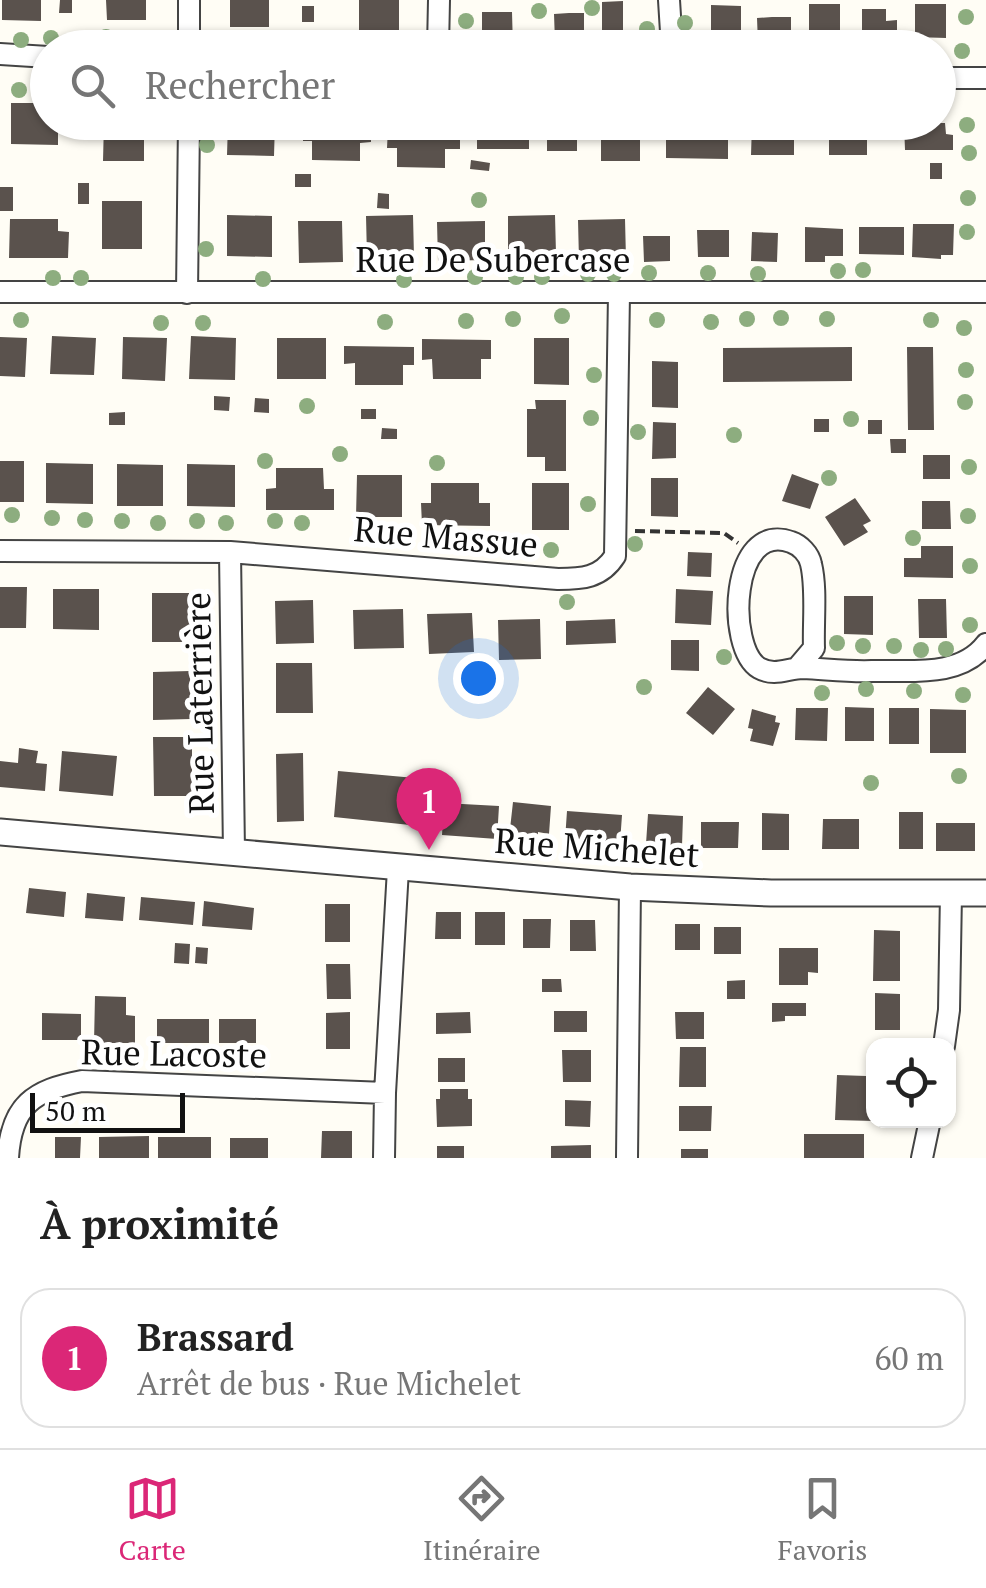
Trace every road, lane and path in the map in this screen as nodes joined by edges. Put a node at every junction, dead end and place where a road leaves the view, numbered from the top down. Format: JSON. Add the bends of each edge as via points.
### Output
{"nodes":[{"id":1,"x":189,"y":0,"type":"edge"},
{"id":2,"x":439,"y":0,"type":"edge"},
{"id":3,"x":669,"y":0,"type":"edge"},
{"id":4,"x":190,"y":30,"type":"edge"},
{"id":5,"x":438,"y":30,"type":"edge"},
{"id":6,"x":671,"y":30,"type":"edge"},
{"id":7,"x":0,"y":54,"type":"edge"},
{"id":8,"x":30,"y":56,"type":"edge"},
{"id":9,"x":956,"y":78,"type":"edge"},
{"id":10,"x":986,"y":78,"type":"edge"},
{"id":11,"x":189,"y":140,"type":"edge"},
{"id":12,"x":0,"y":292,"type":"edge"},
{"id":13,"x":187,"y":292,"type":"junction"},
{"id":14,"x":619,"y":292,"type":"junction"},
{"id":15,"x":986,"y":292,"type":"edge"},
{"id":16,"x":616,"y":530,"type":"junction"},
{"id":17,"x":0,"y":552,"type":"edge"},
{"id":18,"x":230,"y":552,"type":"junction"},
{"id":19,"x":751,"y":553,"type":"junction"},
{"id":20,"x":986,"y":644,"type":"edge"},
{"id":21,"x":797,"y":668,"type":"junction"},
{"id":22,"x":0,"y":832,"type":"edge"},
{"id":23,"x":234,"y":853,"type":"junction"},
{"id":24,"x":398,"y":869,"type":"junction"},
{"id":25,"x":630,"y":887,"type":"junction"},
{"id":26,"x":950,"y":893,"type":"junction"},
{"id":27,"x":986,"y":893,"type":"edge"},
{"id":28,"x":945,"y":1038,"type":"edge"},
{"id":29,"x":384,"y":1093,"type":"junction"},
{"id":30,"x":928,"y":1128,"type":"edge"},
{"id":31,"x":8,"y":1158,"type":"edge"},
{"id":32,"x":384,"y":1158,"type":"edge"},
{"id":33,"x":627,"y":1158,"type":"edge"},
{"id":34,"x":922,"y":1158,"type":"edge"}],
"edges":[{"from":1,"to":4,"type":"street"},
{"from":2,"to":5,"type":"street"},
{"from":3,"to":6,"type":"street"},
{"from":7,"to":8,"type":"street"},
{"from":9,"to":10,"type":"street"},
{"from":11,"to":13,"type":"street"},
{"from":12,"to":13,"type":"street","name":"Rue De Subercase"},
{"from":13,"to":14,"type":"street","name":"Rue De Subercase"},
{"from":14,"to":15,"type":"street","name":"Rue De Subercase"},
{"from":14,"to":16,"type":"street","name":"Rue Massue"},
{"from":16,"to":18,"type":"street","name":"Rue Massue","via":[[615,556],[584,579]]},
{"from":16,"to":19,"type":"path","via":[[724,533]]},
{"from":17,"to":18,"type":"street","name":"Rue Massue"},
{"from":18,"to":23,"type":"street","name":"Rue Laterrière"},
{"from":19,"to":21,"type":"street","via":[[742,572],[744,652],[764,670]]},
{"from":19,"to":21,"type":"street","via":[[768,541],[785,541],[810,559],[814,648]]},
{"from":20,"to":21,"type":"street","via":[[949,668]]},
{"from":22,"to":23,"type":"street","name":"Rue Michelet"},
{"from":23,"to":24,"type":"street","name":"Rue Michelet"},
{"from":24,"to":25,"type":"street","name":"Rue Michelet"},
{"from":24,"to":29,"type":"street"},
{"from":25,"to":26,"type":"street","name":"Rue Michelet"},
{"from":25,"to":33,"type":"street"},
{"from":26,"to":27,"type":"street","name":"Rue Michelet"},
{"from":26,"to":28,"type":"street"},
{"from":29,"to":31,"type":"street","name":"Rue Lacoste","via":[[82,1080],[47,1088],[29,1102],[18,1116]]},
{"from":29,"to":32,"type":"street"},
{"from":30,"to":34,"type":"street"}]}
